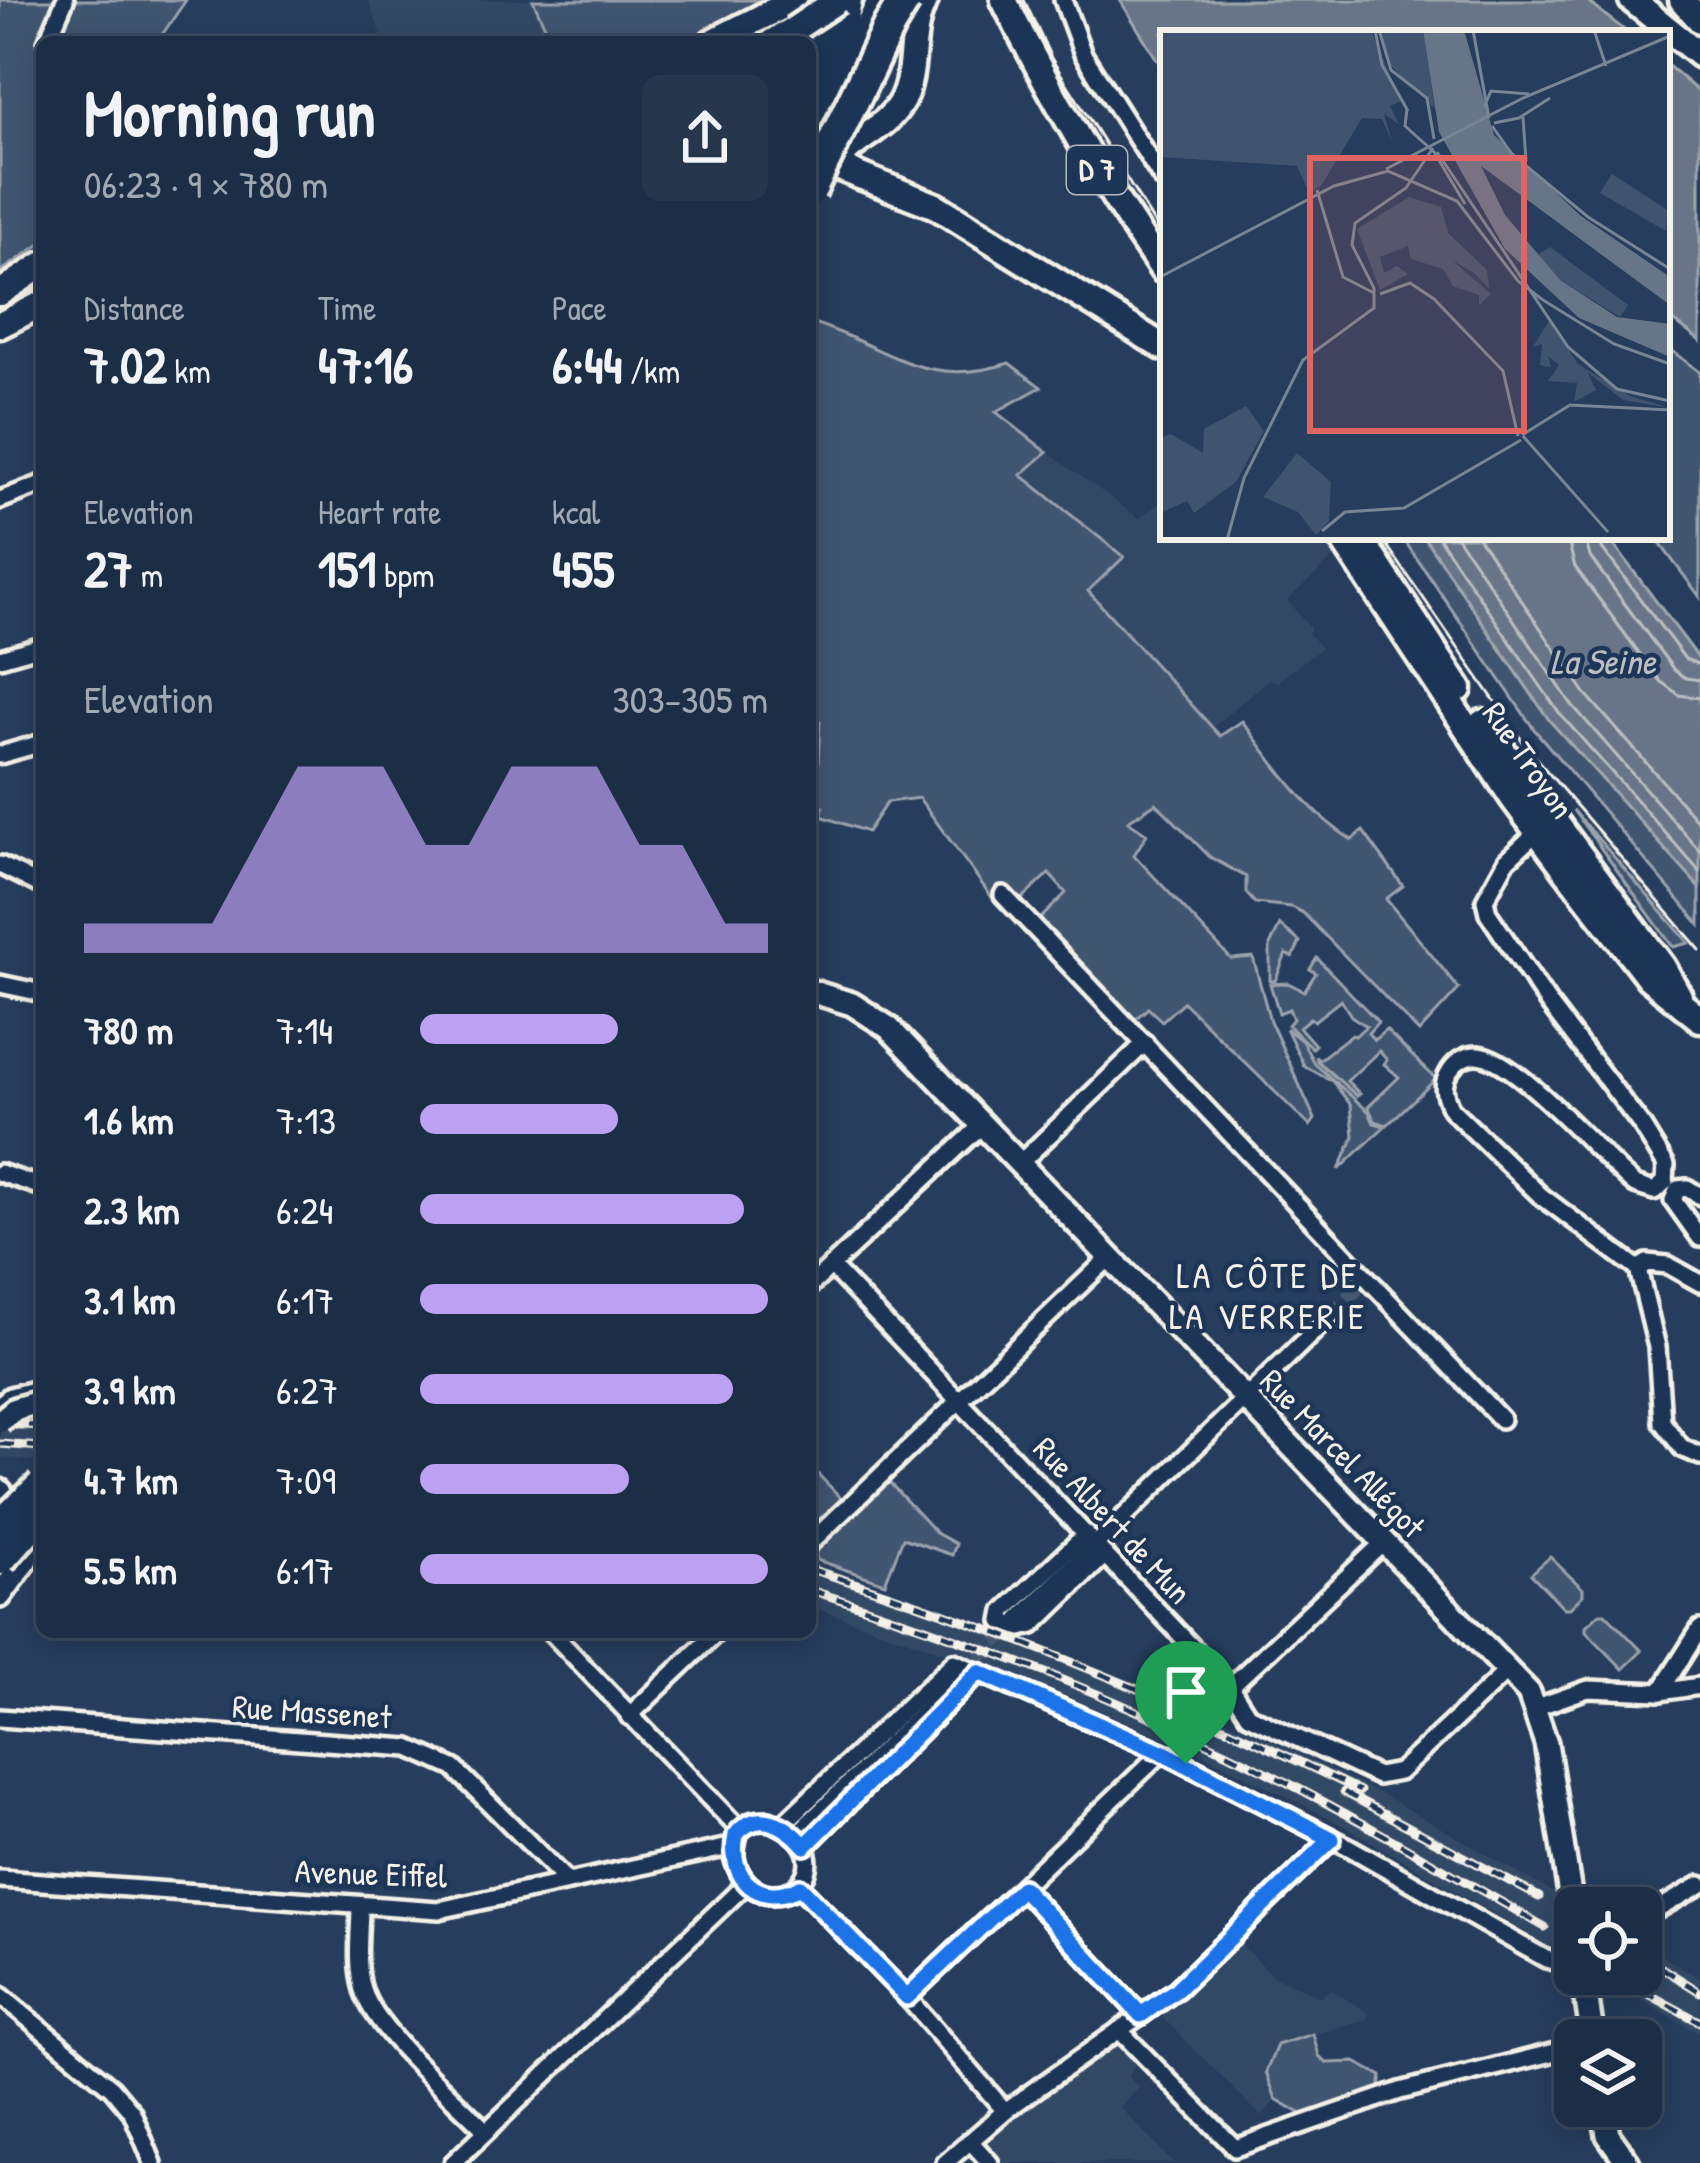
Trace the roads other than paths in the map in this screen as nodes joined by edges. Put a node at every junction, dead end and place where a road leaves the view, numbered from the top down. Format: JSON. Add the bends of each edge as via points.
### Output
{"nodes":[{"id":1,"x":65,"y":0,"type":"edge"},
{"id":2,"x":796,"y":0,"type":"edge"},
{"id":3,"x":825,"y":0,"type":"edge"},
{"id":4,"x":842,"y":0,"type":"edge"},
{"id":5,"x":884,"y":0,"type":"edge"},
{"id":6,"x":905,"y":0,"type":"edge"},
{"id":7,"x":925,"y":0,"type":"edge"},
{"id":8,"x":1004,"y":0,"type":"edge"},
{"id":9,"x":1063,"y":0,"type":"edge"},
{"id":10,"x":1632,"y":0,"type":"edge"},
{"id":11,"x":1659,"y":0,"type":"edge"},
{"id":12,"x":1682,"y":0,"type":"edge"},
{"id":13,"x":1700,"y":20,"type":"edge"},
{"id":14,"x":50,"y":36,"type":"edge"},
{"id":15,"x":724,"y":36,"type":"edge"},
{"id":16,"x":781,"y":36,"type":"edge"},
{"id":17,"x":816,"y":48,"type":"edge"},
{"id":18,"x":1700,"y":51,"type":"edge"},
{"id":19,"x":816,"y":88,"type":"edge"},
{"id":20,"x":867,"y":136,"type":"junction"},
{"id":21,"x":816,"y":144,"type":"edge"},
{"id":22,"x":816,"y":153,"type":"edge"},
{"id":23,"x":816,"y":157,"type":"edge"},
{"id":24,"x":1160,"y":175,"type":"edge"},
{"id":25,"x":860,"y":176,"type":"junction"},
{"id":26,"x":816,"y":178,"type":"edge"},
{"id":27,"x":1160,"y":266,"type":"edge"},
{"id":28,"x":36,"y":269,"type":"edge"},
{"id":29,"x":0,"y":293,"type":"edge"},
{"id":30,"x":36,"y":307,"type":"edge"},
{"id":31,"x":0,"y":325,"type":"edge"},
{"id":32,"x":1160,"y":344,"type":"edge"},
{"id":33,"x":36,"y":486,"type":"edge"},
{"id":34,"x":0,"y":500,"type":"edge"},
{"id":35,"x":1343,"y":540,"type":"edge"},
{"id":36,"x":1361,"y":540,"type":"edge"},
{"id":37,"x":36,"y":648,"type":"edge"},
{"id":38,"x":0,"y":658,"type":"edge"},
{"id":39,"x":36,"y":745,"type":"edge"},
{"id":40,"x":0,"y":755,"type":"edge"},
{"id":41,"x":1545,"y":826,"type":"junction"},
{"id":42,"x":0,"y":865,"type":"edge"},
{"id":43,"x":36,"y":883,"type":"edge"},
{"id":44,"x":1003,"y":895,"type":"dead end"},
{"id":45,"x":0,"y":984,"type":"edge"},
{"id":46,"x":36,"y":992,"type":"edge"},
{"id":47,"x":816,"y":994,"type":"edge"},
{"id":48,"x":1692,"y":1011,"type":"edge"},
{"id":49,"x":1145,"y":1043,"type":"junction"},
{"id":50,"x":985,"y":1123,"type":"junction"},
{"id":51,"x":1019,"y":1163,"type":"junction"},
{"id":52,"x":0,"y":1173,"type":"edge"},
{"id":53,"x":36,"y":1185,"type":"edge"},
{"id":54,"x":1700,"y":1196,"type":"edge"},
{"id":55,"x":1700,"y":1238,"type":"edge"},
{"id":56,"x":1110,"y":1257,"type":"junction"},
{"id":57,"x":831,"y":1266,"type":"junction"},
{"id":58,"x":1638,"y":1269,"type":"junction"},
{"id":59,"x":816,"y":1280,"type":"edge"},
{"id":60,"x":1700,"y":1283,"type":"edge"},
{"id":61,"x":1331,"y":1315,"type":"tunnel mouth"},
{"id":62,"x":36,"y":1390,"type":"edge"},
{"id":63,"x":1246,"y":1398,"type":"junction"},
{"id":64,"x":959,"y":1401,"type":"junction"},
{"id":65,"x":36,"y":1404,"type":"edge"},
{"id":66,"x":4,"y":1417,"type":"edge"},
{"id":67,"x":1501,"y":1419,"type":"dead end"},
{"id":68,"x":1700,"y":1456,"type":"edge"},
{"id":69,"x":36,"y":1489,"type":"edge"},
{"id":70,"x":2,"y":1505,"type":"edge"},
{"id":71,"x":36,"y":1532,"type":"edge"},
{"id":72,"x":36,"y":1537,"type":"edge"},
{"id":73,"x":816,"y":1537,"type":"edge"},
{"id":74,"x":1384,"y":1542,"type":"junction"},
{"id":75,"x":1096,"y":1544,"type":"junction"},
{"id":76,"x":0,"y":1559,"type":"edge"},
{"id":77,"x":0,"y":1596,"type":"edge"},
{"id":78,"x":1020,"y":1618,"type":"tunnel mouth"},
{"id":79,"x":1700,"y":1629,"type":"edge"},
{"id":80,"x":557,"y":1638,"type":"edge"},
{"id":81,"x":711,"y":1638,"type":"edge"},
{"id":82,"x":965,"y":1669,"type":"junction"},
{"id":83,"x":1508,"y":1670,"type":"junction"},
{"id":84,"x":1700,"y":1686,"type":"edge"},
{"id":85,"x":1230,"y":1687,"type":"junction"},
{"id":86,"x":1660,"y":1692,"type":"junction"},
{"id":87,"x":1537,"y":1707,"type":"junction"},
{"id":88,"x":629,"y":1715,"type":"junction"},
{"id":89,"x":0,"y":1718,"type":"edge"},
{"id":90,"x":1162,"y":1752,"type":"junction"},
{"id":91,"x":794,"y":1835,"type":"junction"},
{"id":92,"x":736,"y":1838,"type":"junction"},
{"id":93,"x":1332,"y":1839,"type":"junction"},
{"id":94,"x":0,"y":1880,"type":"edge"},
{"id":95,"x":568,"y":1882,"type":"junction"},
{"id":96,"x":747,"y":1883,"type":"junction"},
{"id":97,"x":1700,"y":1885,"type":"edge"},
{"id":98,"x":800,"y":1887,"type":"junction"},
{"id":99,"x":1569,"y":1887,"type":"edge"},
{"id":100,"x":1022,"y":1888,"type":"junction"},
{"id":101,"x":360,"y":1905,"type":"junction"},
{"id":102,"x":1662,"y":1907,"type":"edge"},
{"id":103,"x":1554,"y":1961,"type":"edge"},
{"id":104,"x":0,"y":1995,"type":"edge"},
{"id":105,"x":907,"y":1997,"type":"junction"},
{"id":106,"x":1141,"y":2015,"type":"junction"},
{"id":107,"x":1119,"y":2030,"type":"junction"},
{"id":108,"x":1554,"y":2052,"type":"edge"},
{"id":109,"x":1005,"y":2111,"type":"junction"},
{"id":110,"x":1607,"y":2127,"type":"edge"},
{"id":111,"x":1610,"y":2127,"type":"edge"},
{"id":112,"x":1613,"y":2127,"type":"edge"},
{"id":113,"x":486,"y":2131,"type":"junction"},
{"id":114,"x":970,"y":2141,"type":"junction"},
{"id":115,"x":153,"y":2163,"type":"edge"},
{"id":116,"x":453,"y":2163,"type":"edge"},
{"id":117,"x":945,"y":2163,"type":"edge"},
{"id":118,"x":990,"y":2163,"type":"edge"},
{"id":119,"x":1612,"y":2163,"type":"edge"},
{"id":120,"x":1628,"y":2163,"type":"edge"},
{"id":121,"x":1646,"y":2163,"type":"edge"}],
"edges":[{"from":1,"to":14,"type":"street"},
{"from":2,"to":15,"type":"main road"},
{"from":3,"to":17,"type":"main road"},
{"from":4,"to":16,"type":"main road","bridge":true},
{"from":4,"to":19,"type":"highway","via":[[842,25]]},
{"from":5,"to":21,"type":"highway"},
{"from":6,"to":26,"type":"highway","bridge":true},
{"from":7,"to":20,"type":"main road","via":[[908,83],[889,118]]},
{"from":8,"to":27,"type":"main road","number":"D 7"},
{"from":9,"to":24,"type":"street","via":[[1083,54]]},
{"from":10,"to":18,"type":"main road"},
{"from":11,"to":18,"type":"main road"},
{"from":12,"to":13,"type":"main road"},
{"from":20,"to":22,"type":"main road"},
{"from":20,"to":25,"type":"main road","via":[[842,160]]},
{"from":23,"to":25,"type":"main road"},
{"from":25,"to":32,"type":"main road","via":[[936,206]]},
{"from":28,"to":29,"type":"main road"},
{"from":30,"to":31,"type":"main road"},
{"from":33,"to":34,"type":"street"},
{"from":35,"to":41,"type":"main road","name":"Rue Troyon"},
{"from":36,"to":41,"type":"main road","name":"Rue Troyon"},
{"from":37,"to":38,"type":"street"},
{"from":39,"to":40,"type":"street"},
{"from":41,"to":48,"type":"main road","name":"Rue Troyon"},
{"from":41,"to":58,"type":"street","via":[[1488,889],[1488,913],[1652,1142],[1666,1165],[1665,1182],[1654,1191],[1636,1185],[1489,1057],[1461,1060],[1446,1076],[1444,1095],[1540,1195]]},
{"from":42,"to":43,"type":"street"},
{"from":44,"to":49,"type":"street"},
{"from":45,"to":46,"type":"street"},
{"from":47,"to":50,"type":"main road","name":"Rue Marcel Allégot","via":[[863,1009],[889,1028]]},
{"from":49,"to":51,"type":"street"},
{"from":49,"to":67,"type":"street"},
{"from":50,"to":51,"type":"main road","name":"Rue Marcel Allégot"},
{"from":50,"to":57,"type":"street"},
{"from":51,"to":56,"type":"main road","name":"Rue Marcel Allégot"},
{"from":52,"to":53,"type":"street"},
{"from":54,"to":55,"type":"street","via":[[1678,1189],[1673,1200]]},
{"from":56,"to":63,"type":"main road","name":"Rue Marcel Allégot"},
{"from":56,"to":64,"type":"street"},
{"from":57,"to":59,"type":"street"},
{"from":57,"to":64,"type":"street","name":"Rue Albert de Mun"},
{"from":58,"to":60,"type":"street","via":[[1668,1265]]},
{"from":58,"to":68,"type":"street","via":[[1657,1347],[1662,1422],[1682,1448]]},
{"from":61,"to":63,"type":"street"},
{"from":62,"to":66,"type":"street","via":[[1,1402]]},
{"from":63,"to":74,"type":"main road","name":"Rue Marcel Allégot"},
{"from":63,"to":75,"type":"street"},
{"from":64,"to":73,"type":"street"},
{"from":64,"to":75,"type":"street","name":"Rue Albert de Mun"},
{"from":65,"to":66,"type":"main road","bridge":true},
{"from":69,"to":70,"type":"highway","bridge":true},
{"from":71,"to":76,"type":"highway","bridge":true},
{"from":72,"to":77,"type":"main road"},
{"from":74,"to":83,"type":"main road","name":"Rue Marcel Allégot"},
{"from":74,"to":85,"type":"street"},
{"from":75,"to":75,"type":"street","via":[[1004,1611],[1002,1621],[1033,1625]]},
{"from":75,"to":78,"type":"street"},
{"from":75,"to":85,"type":"street","name":"Rue Albert de Mun"},
{"from":79,"to":86,"type":"street"},
{"from":80,"to":88,"type":"street"},
{"from":81,"to":88,"type":"street"},
{"from":82,"to":90,"type":"street"},
{"from":82,"to":91,"type":"street"},
{"from":82,"to":91,"type":"street"},
{"from":83,"to":85,"type":"street","name":"Rue Albert de Mun","via":[[1399,1772],[1378,1776],[1248,1715]]},
{"from":83,"to":87,"type":"main road","name":"Rue Marcel Allégot"},
{"from":84,"to":86,"type":"street"},
{"from":86,"to":87,"type":"street","via":[[1588,1689]]},
{"from":87,"to":99,"type":"main road"},
{"from":88,"to":92,"type":"street"},
{"from":89,"to":95,"type":"street","name":"Rue Massenet","via":[[409,1748],[454,1768]]},
{"from":90,"to":93,"type":"street"},
{"from":90,"to":100,"type":"street"},
{"from":91,"to":92,"type":"street","via":[[753,1821]]},
{"from":91,"to":98,"type":"street","via":[[807,1876]]},
{"from":92,"to":95,"type":"street","name":"Avenue Eiffel"},
{"from":92,"to":96,"type":"street"},
{"from":93,"to":103,"type":"street"},
{"from":93,"to":106,"type":"street"},
{"from":94,"to":101,"type":"street","name":"Avenue Eiffel"},
{"from":95,"to":101,"type":"street","name":"Avenue Eiffel","via":[[455,1909]]},
{"from":96,"to":98,"type":"street","via":[[784,1896]]},
{"from":96,"to":113,"type":"street"},
{"from":97,"to":102,"type":"street"},
{"from":98,"to":105,"type":"street"},
{"from":100,"to":105,"type":"street"},
{"from":100,"to":106,"type":"street"},
{"from":101,"to":113,"type":"street","via":[[360,1976],[376,2018]]},
{"from":104,"to":115,"type":"street","via":[[112,2087],[132,2111]]},
{"from":105,"to":109,"type":"street"},
{"from":106,"to":107,"type":"street"},
{"from":107,"to":108,"type":"street","via":[[1235,2148],[1400,2091]]},
{"from":107,"to":109,"type":"street"},
{"from":109,"to":114,"type":"street"},
{"from":110,"to":119,"type":"street"},
{"from":111,"to":120,"type":"main road"},
{"from":112,"to":121,"type":"main road"},
{"from":113,"to":116,"type":"street"},
{"from":114,"to":117,"type":"street"},
{"from":114,"to":118,"type":"street"}]}
